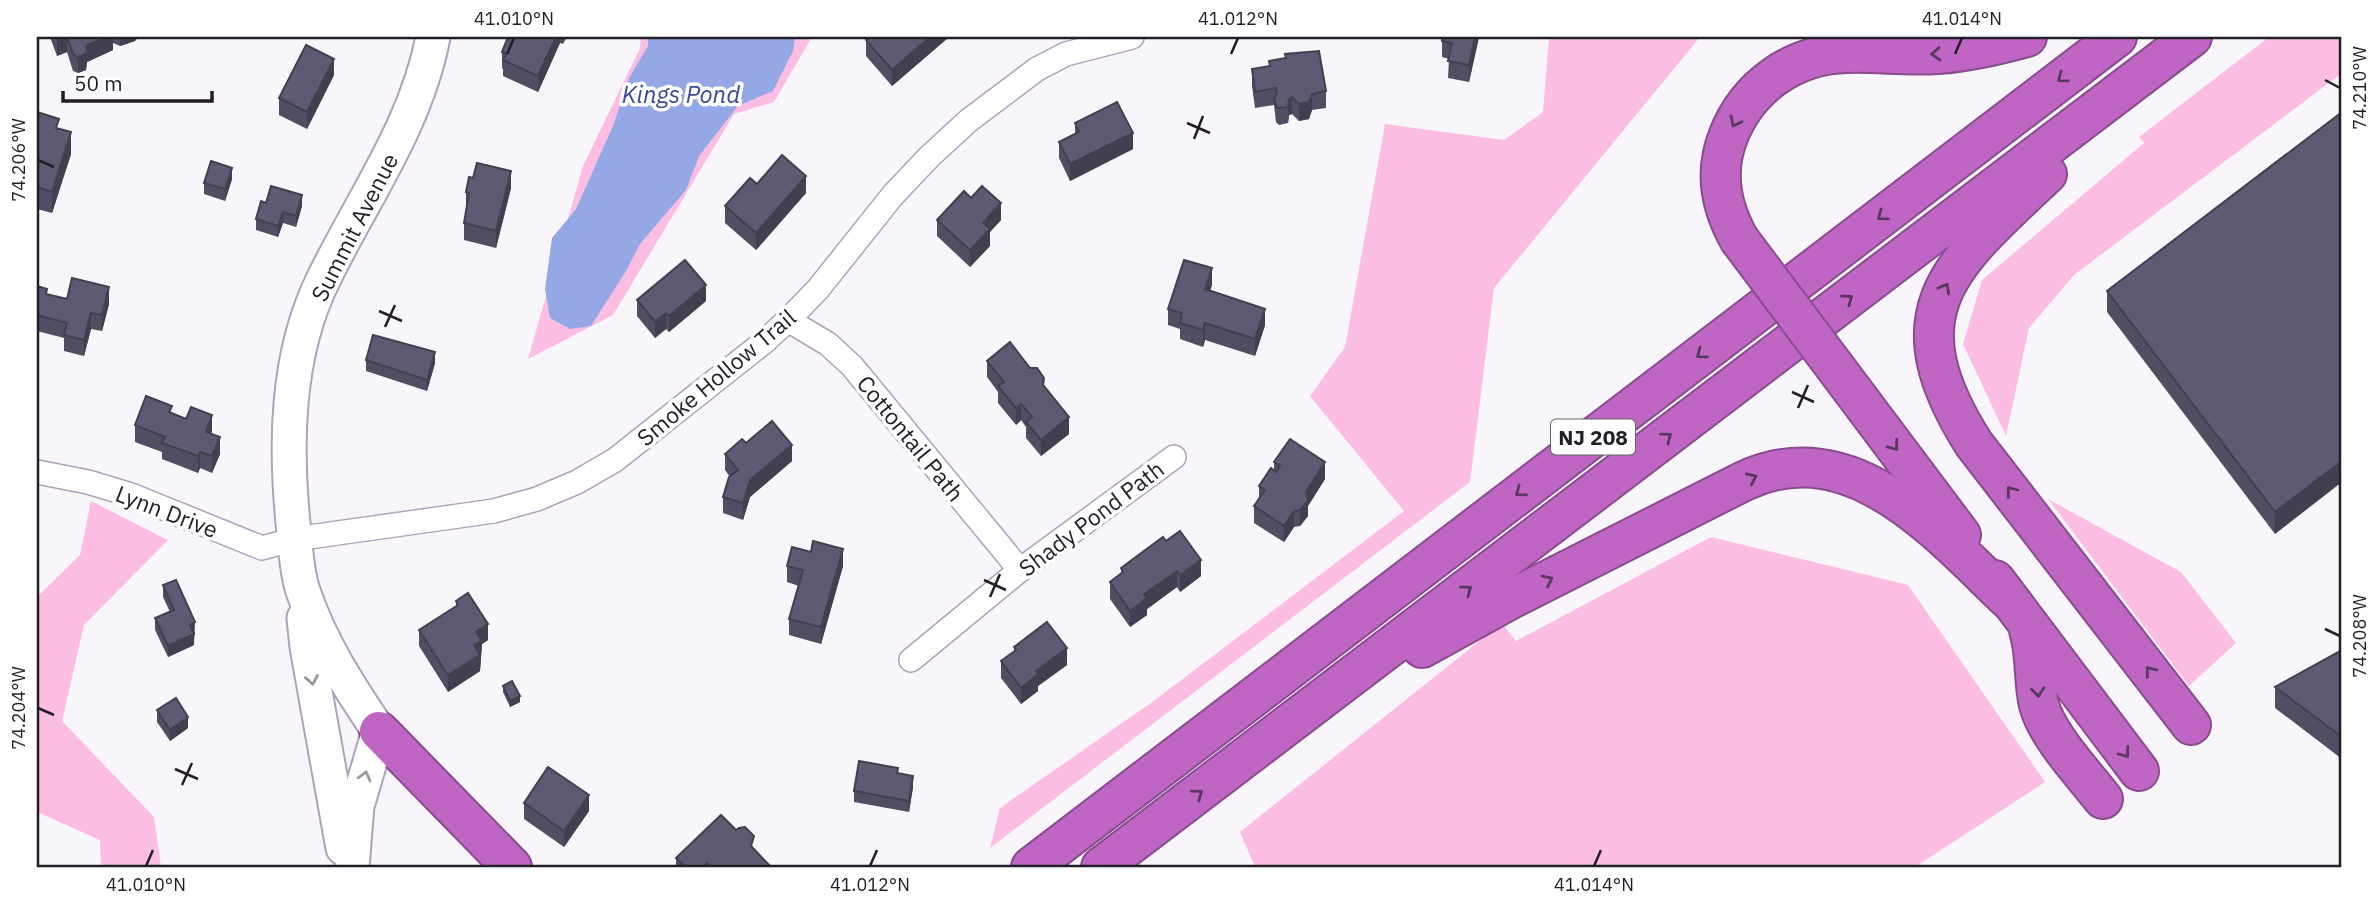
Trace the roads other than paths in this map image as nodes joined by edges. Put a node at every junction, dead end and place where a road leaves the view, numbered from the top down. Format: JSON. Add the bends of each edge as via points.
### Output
{"nodes":[{"id":1,"x":433,"y":37,"type":"edge"},
{"id":2,"x":1132,"y":37,"type":"edge"},
{"id":3,"x":2027,"y":37,"type":"edge"},
{"id":4,"x":2117,"y":37,"type":"edge"},
{"id":5,"x":2192,"y":37,"type":"edge"},
{"id":6,"x":2206,"y":37,"type":"edge"},
{"id":7,"x":788,"y":320,"type":"junction"},
{"id":8,"x":1174,"y":457,"type":"dead end"},
{"id":9,"x":37,"y":472,"type":"edge"},
{"id":10,"x":295,"y":539,"type":"junction"},
{"id":11,"x":1020,"y":570,"type":"junction"},
{"id":12,"x":302,"y":588,"type":"junction"},
{"id":13,"x":2018,"y":613,"type":"junction"},
{"id":14,"x":911,"y":660,"type":"dead end"},
{"id":15,"x":2191,"y":725,"type":"dead end"},
{"id":16,"x":379,"y":731,"type":"junction"},
{"id":17,"x":1276,"y":735,"type":"junction"},
{"id":18,"x":2139,"y":771,"type":"dead end"},
{"id":19,"x":2103,"y":799,"type":"dead end"},
{"id":20,"x":1143,"y":835,"type":"junction"},
{"id":21,"x":350,"y":867,"type":"edge"},
{"id":22,"x":512,"y":867,"type":"edge"},
{"id":23,"x":1028,"y":867,"type":"edge"},
{"id":24,"x":1101,"y":867,"type":"edge"},
{"id":25,"x":1107,"y":867,"type":"edge"}],
"edges":[{"from":1,"to":10,"type":"street","name":"Summit Avenue","via":[[397,145],[322,282],[305,328],[294,378],[288,458]]},
{"from":2,"to":7,"type":"street","name":"Smoke Hollow Trail","via":[[1075,51],[1037,69],[968,121],[893,195]]},
{"from":3,"to":13,"type":"highway","one_way":true,"bridge":true,"via":[[1940,54],[1846,53],[1800,62],[1760,87],[1745,105],[1725,144],[1721,166],[1723,207],[1739,239]]},
{"from":4,"to":23,"type":"highway","number":"NJ 208","one_way":true},
{"from":17,"to":5,"type":"highway","number":"NJ 208","one_way":true},
{"from":15,"to":6,"type":"highway","one_way":true,"via":[[1975,444],[1946,396],[1933,346],[1933,323],[1947,282],[2003,216]]},
{"from":7,"to":10,"type":"street","name":"Smoke Hollow Trail","via":[[647,436],[577,482],[494,511]]},
{"from":7,"to":11,"type":"street","name":"Cottontail Path","via":[[828,344],[852,366]]},
{"from":8,"to":11,"type":"street","name":"Shady Pond Path"},
{"from":9,"to":10,"type":"street","name":"Lynn Drive","via":[[131,495],[262,548]]},
{"from":10,"to":12,"type":"street","name":"Summit Avenue"},
{"from":11,"to":14,"type":"street","name":"Shady Pond Path"},
{"from":12,"to":16,"type":"street","name":"Summit Avenue","via":[[346,683]]},
{"from":12,"to":21,"type":"street","name":"Summit Avenue","one_way":true,"via":[[307,647],[334,805]]},
{"from":17,"to":13,"type":"highway","one_way":true,"via":[[1509,600],[1756,475],[1785,467],[1832,469],[1872,486],[1925,522]]},
{"from":13,"to":18,"type":"highway","one_way":true},
{"from":13,"to":19,"type":"highway","one_way":true,"via":[[2036,659],[2040,706],[2055,736]]},
{"from":21,"to":16,"type":"street","name":"Summit Avenue","one_way":true,"via":[[357,806]]},
{"from":16,"to":22,"type":"highway"},
{"from":20,"to":17,"type":"highway","number":"NJ 208","one_way":true},
{"from":20,"to":24,"type":"highway","number":"NJ 208"},
{"from":20,"to":25,"type":"highway"}]}
